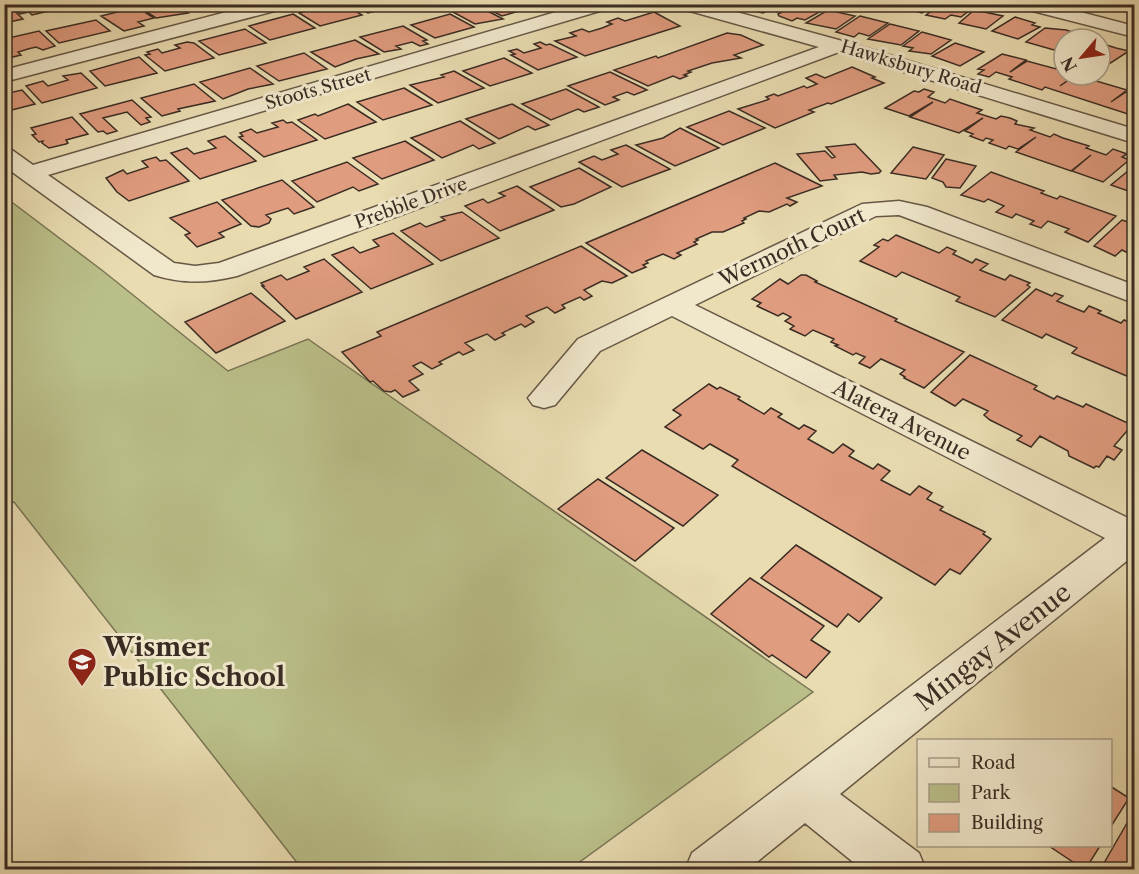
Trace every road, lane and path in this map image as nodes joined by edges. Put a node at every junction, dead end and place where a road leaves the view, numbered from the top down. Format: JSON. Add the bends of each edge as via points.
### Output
{"nodes":[{"id":1,"x":280,"y":4,"type":"edge"},
{"id":2,"x":604,"y":4,"type":"edge"},
{"id":3,"x":685,"y":4,"type":"edge"},
{"id":4,"x":1027,"y":4,"type":"edge"},
{"id":5,"x":1134,"y":32,"type":"edge"},
{"id":6,"x":839,"y":46,"type":"junction"},
{"id":7,"x":4,"y":76,"type":"edge"},
{"id":8,"x":1134,"y":136,"type":"edge"},
{"id":9,"x":4,"y":155,"type":"edge"},
{"id":10,"x":31,"y":173,"type":"junction"},
{"id":11,"x":1134,"y":296,"type":"edge"},
{"id":12,"x":671,"y":304,"type":"junction"},
{"id":13,"x":544,"y":398,"type":"dead end"},
{"id":14,"x":1134,"y":536,"type":"edge"},
{"id":15,"x":805,"y":795,"type":"junction"},
{"id":16,"x":709,"y":870,"type":"edge"},
{"id":17,"x":902,"y":870,"type":"edge"}],
"edges":[{"from":1,"to":7,"type":"street"},
{"from":2,"to":10,"type":"street","name":"Stoots Street"},
{"from":3,"to":6,"type":"street","name":"Hawksbury Road"},
{"from":4,"to":5,"type":"street"},
{"from":6,"to":8,"type":"street","name":"Hawksbury Road"},
{"from":6,"to":10,"type":"street","name":"Prebble Drive","via":[[227,270],[206,274],[164,269]]},
{"from":9,"to":10,"type":"street","name":"Prebble Drive"},
{"from":11,"to":12,"type":"street","name":"Wermoth Court","via":[[939,219],[885,207],[858,214]]},
{"from":12,"to":13,"type":"street","name":"Wermoth Court","via":[[589,345]]},
{"from":12,"to":14,"type":"street","name":"Alatera Avenue"},
{"from":14,"to":15,"type":"street","name":"Mingay Avenue"},
{"from":15,"to":16,"type":"street","name":"Mingay Avenue"},
{"from":15,"to":17,"type":"street"}]}
